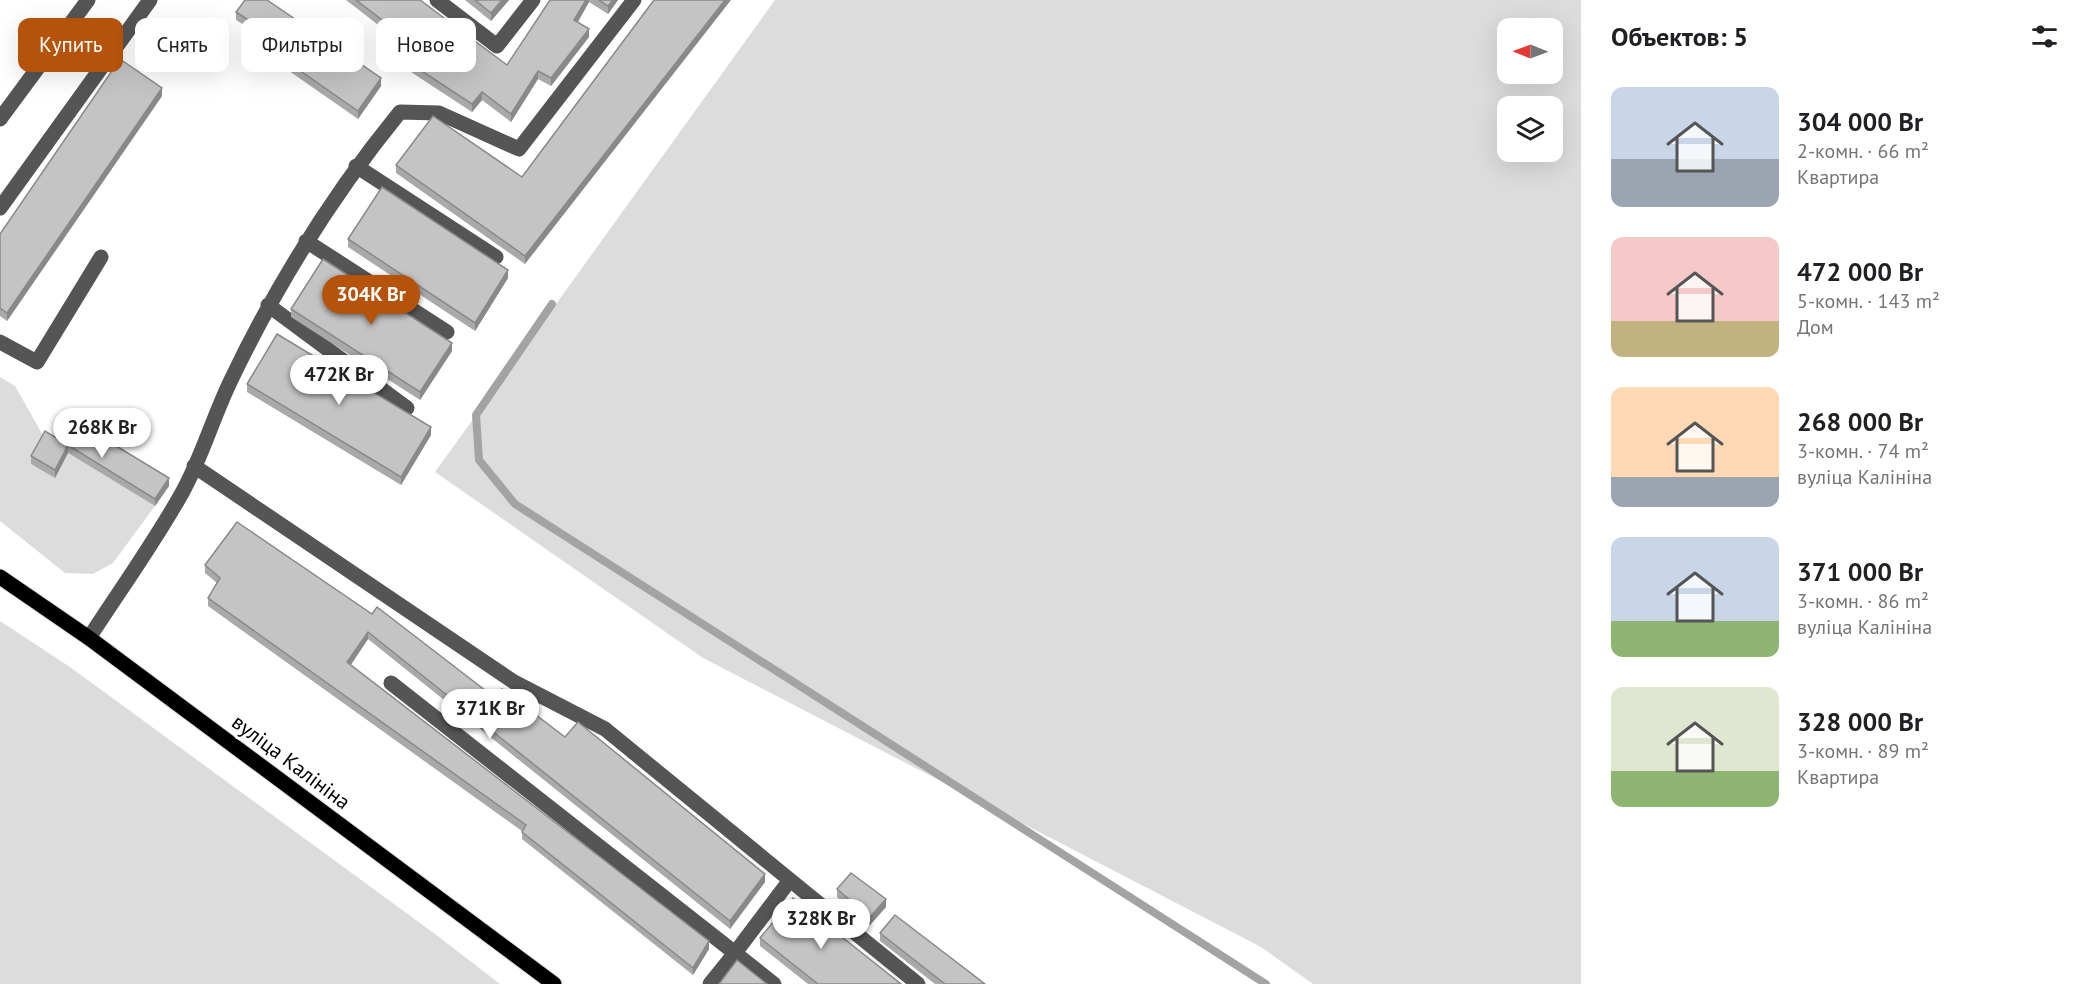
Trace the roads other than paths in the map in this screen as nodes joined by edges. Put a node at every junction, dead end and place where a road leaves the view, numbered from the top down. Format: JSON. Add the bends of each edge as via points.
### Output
{"nodes":[{"id":1,"x":88,"y":0,"type":"edge"},
{"id":2,"x":150,"y":0,"type":"edge"},
{"id":3,"x":437,"y":0,"type":"edge"},
{"id":4,"x":533,"y":0,"type":"edge"},
{"id":5,"x":634,"y":0,"type":"edge"},
{"id":6,"x":0,"y":119,"type":"edge"},
{"id":7,"x":356,"y":166,"type":"junction"},
{"id":8,"x":0,"y":208,"type":"edge"},
{"id":9,"x":306,"y":241,"type":"junction"},
{"id":10,"x":101,"y":257,"type":"dead end"},
{"id":11,"x":496,"y":257,"type":"dead end"},
{"id":12,"x":268,"y":306,"type":"junction"},
{"id":13,"x":447,"y":332,"type":"dead end"},
{"id":14,"x":0,"y":342,"type":"edge"},
{"id":15,"x":407,"y":408,"type":"dead end"},
{"id":16,"x":194,"y":466,"type":"junction"},
{"id":17,"x":0,"y":577,"type":"edge"},
{"id":18,"x":89,"y":638,"type":"junction"},
{"id":19,"x":391,"y":684,"type":"dead end"},
{"id":20,"x":790,"y":880,"type":"junction"},
{"id":21,"x":735,"y":953,"type":"junction"},
{"id":22,"x":554,"y":984,"type":"edge"},
{"id":23,"x":710,"y":984,"type":"edge"},
{"id":24,"x":774,"y":984,"type":"edge"},
{"id":25,"x":918,"y":984,"type":"edge"}],
"edges":[{"from":1,"to":6,"type":"lane"},
{"from":2,"to":8,"type":"lane"},
{"from":3,"to":4,"type":"lane","via":[[496,45]]},
{"from":5,"to":7,"type":"lane","via":[[519,149],[439,113],[400,112]]},
{"from":7,"to":9,"type":"lane"},
{"from":7,"to":11,"type":"lane"},
{"from":9,"to":12,"type":"lane"},
{"from":9,"to":13,"type":"lane"},
{"from":10,"to":14,"type":"lane","via":[[37,363]]},
{"from":12,"to":15,"type":"lane"},
{"from":12,"to":16,"type":"lane"},
{"from":16,"to":18,"type":"lane","via":[[183,492]]},
{"from":16,"to":20,"type":"lane","via":[[514,682],[605,729]]},
{"from":17,"to":18,"type":"main road","name":"вуліца Калініна"},
{"from":18,"to":22,"type":"main road","name":"вуліца Калініна"},
{"from":19,"to":21,"type":"lane"},
{"from":20,"to":21,"type":"lane"},
{"from":20,"to":25,"type":"lane"},
{"from":21,"to":23,"type":"lane"},
{"from":21,"to":24,"type":"lane"}]}
